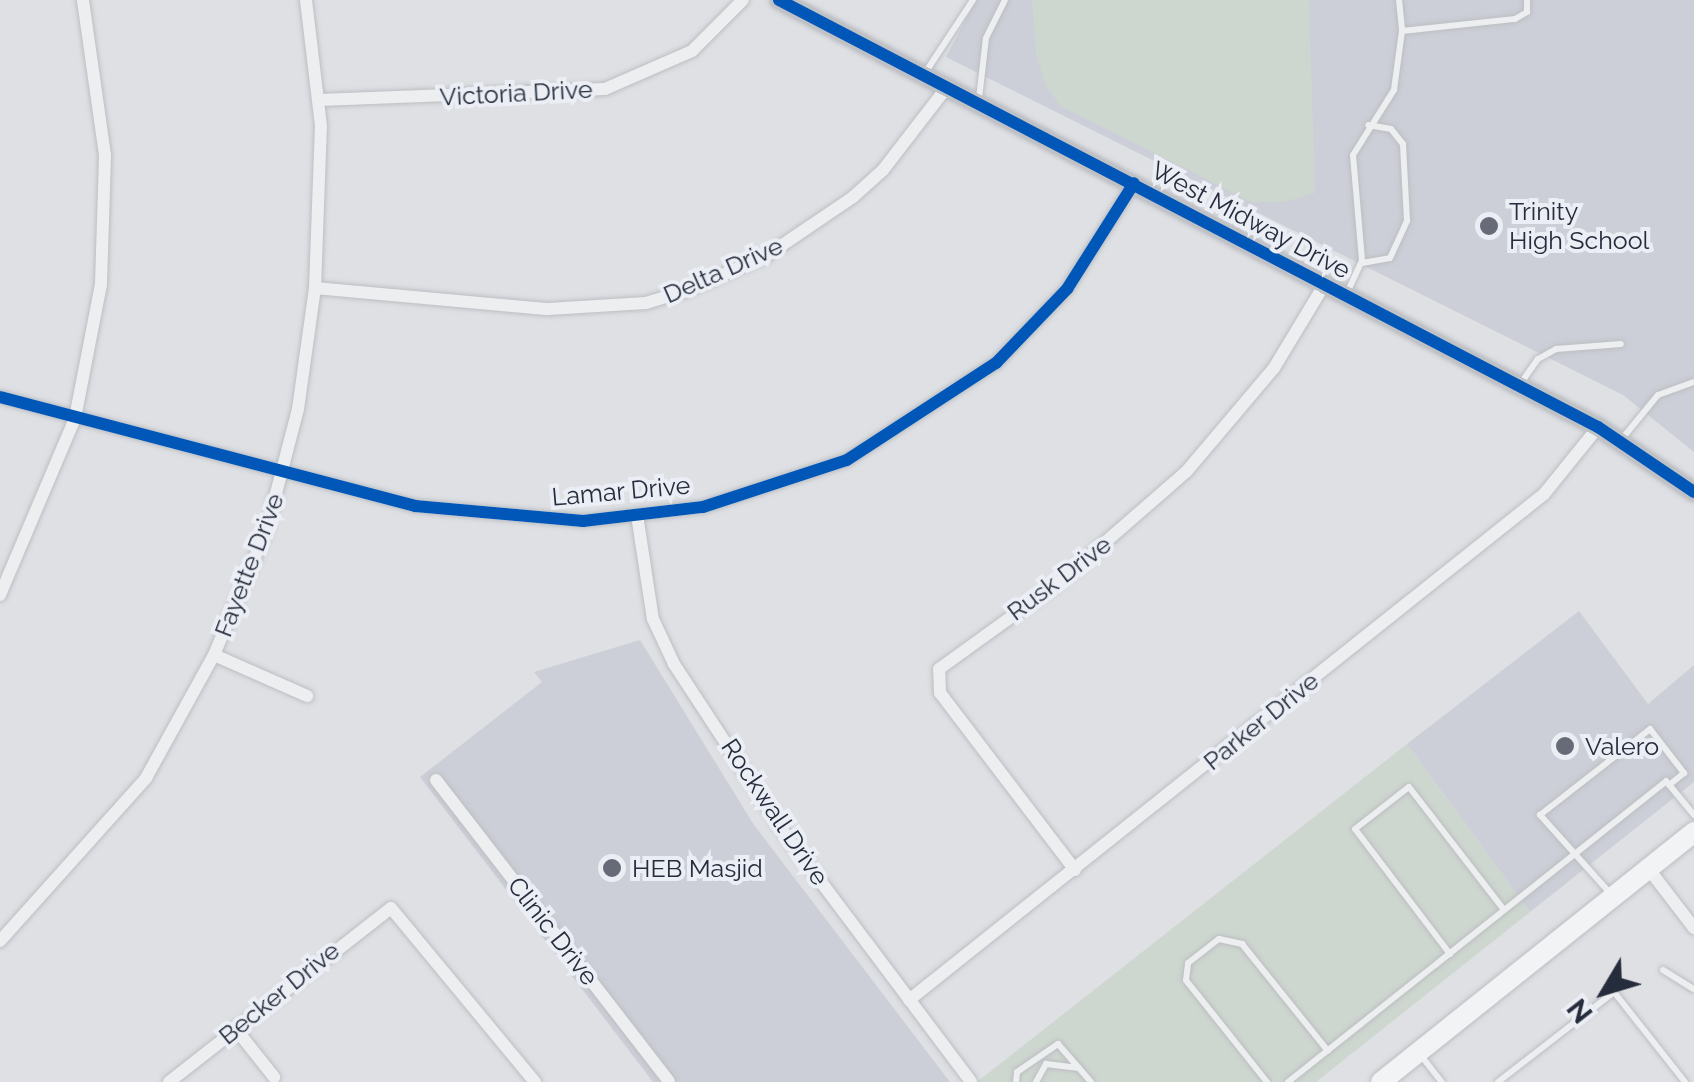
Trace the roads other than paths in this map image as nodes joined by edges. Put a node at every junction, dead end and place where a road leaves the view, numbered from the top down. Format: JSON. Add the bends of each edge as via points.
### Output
{"nodes":[{"id":1,"x":82,"y":0,"type":"edge"},
{"id":2,"x":306,"y":0,"type":"edge"},
{"id":3,"x":743,"y":0,"type":"edge"},
{"id":4,"x":779,"y":0,"type":"edge"},
{"id":5,"x":973,"y":0,"type":"edge"},
{"id":6,"x":1004,"y":0,"type":"edge"},
{"id":7,"x":1400,"y":0,"type":"edge"},
{"id":8,"x":1526,"y":0,"type":"edge"},
{"id":9,"x":1402,"y":31,"type":"junction"},
{"id":10,"x":924,"y":74,"type":"junction"},
{"id":11,"x":948,"y":86,"type":"junction"},
{"id":12,"x":320,"y":100,"type":"junction"},
{"id":13,"x":978,"y":102,"type":"junction"},
{"id":14,"x":1368,"y":125,"type":"junction"},
{"id":15,"x":1134,"y":184,"type":"junction"},
{"id":16,"x":1362,"y":263,"type":"junction"},
{"id":17,"x":1324,"y":285,"type":"junction"},
{"id":18,"x":315,"y":288,"type":"junction"},
{"id":19,"x":1346,"y":296,"type":"junction"},
{"id":20,"x":1621,"y":344,"type":"dead end"},
{"id":21,"x":1694,"y":382,"type":"edge"},
{"id":22,"x":1518,"y":388,"type":"junction"},
{"id":23,"x":0,"y":397,"type":"edge"},
{"id":24,"x":75,"y":418,"type":"junction"},
{"id":25,"x":1598,"y":427,"type":"junction"},
{"id":26,"x":1621,"y":440,"type":"junction"},
{"id":27,"x":284,"y":472,"type":"junction"},
{"id":28,"x":1694,"y":492,"type":"edge"},
{"id":29,"x":637,"y":515,"type":"junction"},
{"id":30,"x":0,"y":595,"type":"edge"},
{"id":31,"x":214,"y":655,"type":"junction"},
{"id":32,"x":307,"y":696,"type":"dead end"},
{"id":33,"x":436,"y":780,"type":"dead end"},
{"id":34,"x":1669,"y":785,"type":"junction"},
{"id":35,"x":1694,"y":815,"type":"edge"},
{"id":36,"x":1692,"y":837,"type":"edge"},
{"id":37,"x":1574,"y":855,"type":"junction"},
{"id":38,"x":1648,"y":868,"type":"junction"},
{"id":39,"x":1075,"y":870,"type":"junction"},
{"id":40,"x":1613,"y":896,"type":"junction"},
{"id":41,"x":1504,"y":910,"type":"junction"},
{"id":42,"x":1694,"y":928,"type":"edge"},
{"id":43,"x":0,"y":941,"type":"edge"},
{"id":44,"x":1450,"y":954,"type":"junction"},
{"id":45,"x":1663,"y":970,"type":"dead end"},
{"id":46,"x":1694,"y":989,"type":"edge"},
{"id":47,"x":909,"y":1000,"type":"junction"},
{"id":48,"x":236,"y":1028,"type":"junction"},
{"id":49,"x":1328,"y":1050,"type":"junction"},
{"id":50,"x":1418,"y":1052,"type":"junction"},
{"id":51,"x":1080,"y":1068,"type":"junction"},
{"id":52,"x":274,"y":1077,"type":"dead end"},
{"id":53,"x":1500,"y":1081,"type":"edge"},
{"id":54,"x":169,"y":1082,"type":"edge"},
{"id":55,"x":535,"y":1082,"type":"edge"},
{"id":56,"x":669,"y":1082,"type":"edge"},
{"id":57,"x":971,"y":1082,"type":"edge"},
{"id":58,"x":1016,"y":1082,"type":"edge"},
{"id":59,"x":1036,"y":1082,"type":"edge"},
{"id":60,"x":1091,"y":1082,"type":"edge"},
{"id":61,"x":1267,"y":1082,"type":"edge"},
{"id":62,"x":1288,"y":1082,"type":"edge"},
{"id":63,"x":1381,"y":1082,"type":"edge"},
{"id":64,"x":1442,"y":1082,"type":"edge"},
{"id":65,"x":1685,"y":1082,"type":"edge"}],
"edges":[{"from":1,"to":24,"type":"street","via":[[106,154],[106,224],[91,352]]},
{"from":2,"to":12,"type":"street","name":"Fayette Drive"},
{"from":3,"to":12,"type":"street","name":"Victoria Drive","via":[[692,51],[605,89]]},
{"from":4,"to":10,"type":"street","name":"West Midway Drive"},
{"from":5,"to":10,"type":"lane"},
{"from":6,"to":13,"type":"lane","via":[[986,38]]},
{"from":7,"to":9,"type":"lane"},
{"from":8,"to":9,"type":"lane","via":[[1527,12],[1516,19]]},
{"from":9,"to":14,"type":"lane","via":[[1394,90]]},
{"from":10,"to":11,"type":"street","name":"West Midway Drive"},
{"from":11,"to":13,"type":"street","name":"West Midway Drive"},
{"from":11,"to":18,"type":"street","name":"Delta Drive","via":[[883,170],[852,196],[766,256],[683,292],[646,303],[548,309]]},
{"from":12,"to":18,"type":"street","name":"Fayette Drive"},
{"from":13,"to":15,"type":"street","name":"West Midway Drive"},
{"from":14,"to":16,"type":"lane","via":[[1353,155]]},
{"from":14,"to":16,"type":"lane","via":[[1391,129],[1403,144],[1407,220],[1390,258]]},
{"from":15,"to":17,"type":"street","name":"West Midway Drive"},
{"from":15,"to":29,"type":"street","name":"Lamar Drive","via":[[1096,250],[1031,331],[924,414],[810,477],[703,506]]},
{"from":16,"to":19,"type":"lane"},
{"from":17,"to":19,"type":"street","name":"West Midway Drive"},
{"from":17,"to":39,"type":"street","name":"Rusk Drive","via":[[1274,368],[1186,472],[1080,564],[939,669],[940,693]]},
{"from":18,"to":27,"type":"street","name":"Fayette Drive"},
{"from":19,"to":22,"type":"street","name":"West Midway Drive"},
{"from":20,"to":22,"type":"lane","via":[[1556,349],[1538,359]]},
{"from":21,"to":26,"type":"lane","via":[[1658,395]]},
{"from":22,"to":25,"type":"street","name":"West Midway Drive"},
{"from":23,"to":24,"type":"street","name":"Lamar Drive"},
{"from":24,"to":27,"type":"street","name":"Lamar Drive"},
{"from":24,"to":30,"type":"street"},
{"from":25,"to":26,"type":"street","name":"West Midway Drive"},
{"from":25,"to":39,"type":"street","name":"Parker Drive","via":[[1544,494]]},
{"from":26,"to":28,"type":"street","name":"West Midway Drive"},
{"from":27,"to":29,"type":"street","name":"Lamar Drive","via":[[415,506],[526,520]]},
{"from":27,"to":31,"type":"street","name":"Fayette Drive"},
{"from":29,"to":47,"type":"street","name":"Rockwall Drive","via":[[653,618],[674,664],[788,838]]},
{"from":31,"to":32,"type":"street"},
{"from":31,"to":43,"type":"street","name":"Fayette Drive","via":[[146,778]]},
{"from":33,"to":56,"type":"street","name":"Clinic Drive"},
{"from":34,"to":35,"type":"lane"},
{"from":34,"to":37,"type":"lane"},
{"from":34,"to":37,"type":"lane","via":[[1684,773],[1650,729],[1540,815]]},
{"from":36,"to":38,"type":"main road"},
{"from":37,"to":40,"type":"lane"},
{"from":37,"to":41,"type":"lane"},
{"from":38,"to":40,"type":"main road"},
{"from":38,"to":42,"type":"street"},
{"from":39,"to":47,"type":"street","name":"Parker Drive"},
{"from":40,"to":50,"type":"main road"},
{"from":41,"to":44,"type":"lane"},
{"from":41,"to":44,"type":"lane","via":[[1409,786],[1355,829]]},
{"from":44,"to":49,"type":"lane"},
{"from":45,"to":46,"type":"lane"},
{"from":47,"to":57,"type":"street","name":"Rockwall Drive"},
{"from":48,"to":52,"type":"street"},
{"from":48,"to":54,"type":"street","name":"Becker Drive"},
{"from":48,"to":55,"type":"street","name":"Becker Drive","via":[[391,908]]},
{"from":49,"to":61,"type":"lane","via":[[1242,944],[1225,938],[1207,946],[1188,963],[1186,980]]},
{"from":49,"to":62,"type":"lane"},
{"from":50,"to":63,"type":"main road"},
{"from":50,"to":64,"type":"lane"},
{"from":51,"to":58,"type":"lane","via":[[1058,1044],[1017,1072]]},
{"from":51,"to":59,"type":"lane","via":[[1046,1064]]},
{"from":51,"to":60,"type":"lane"},
{"from":53,"to":65,"type":"lane","via":[[1614,992]]}]}
